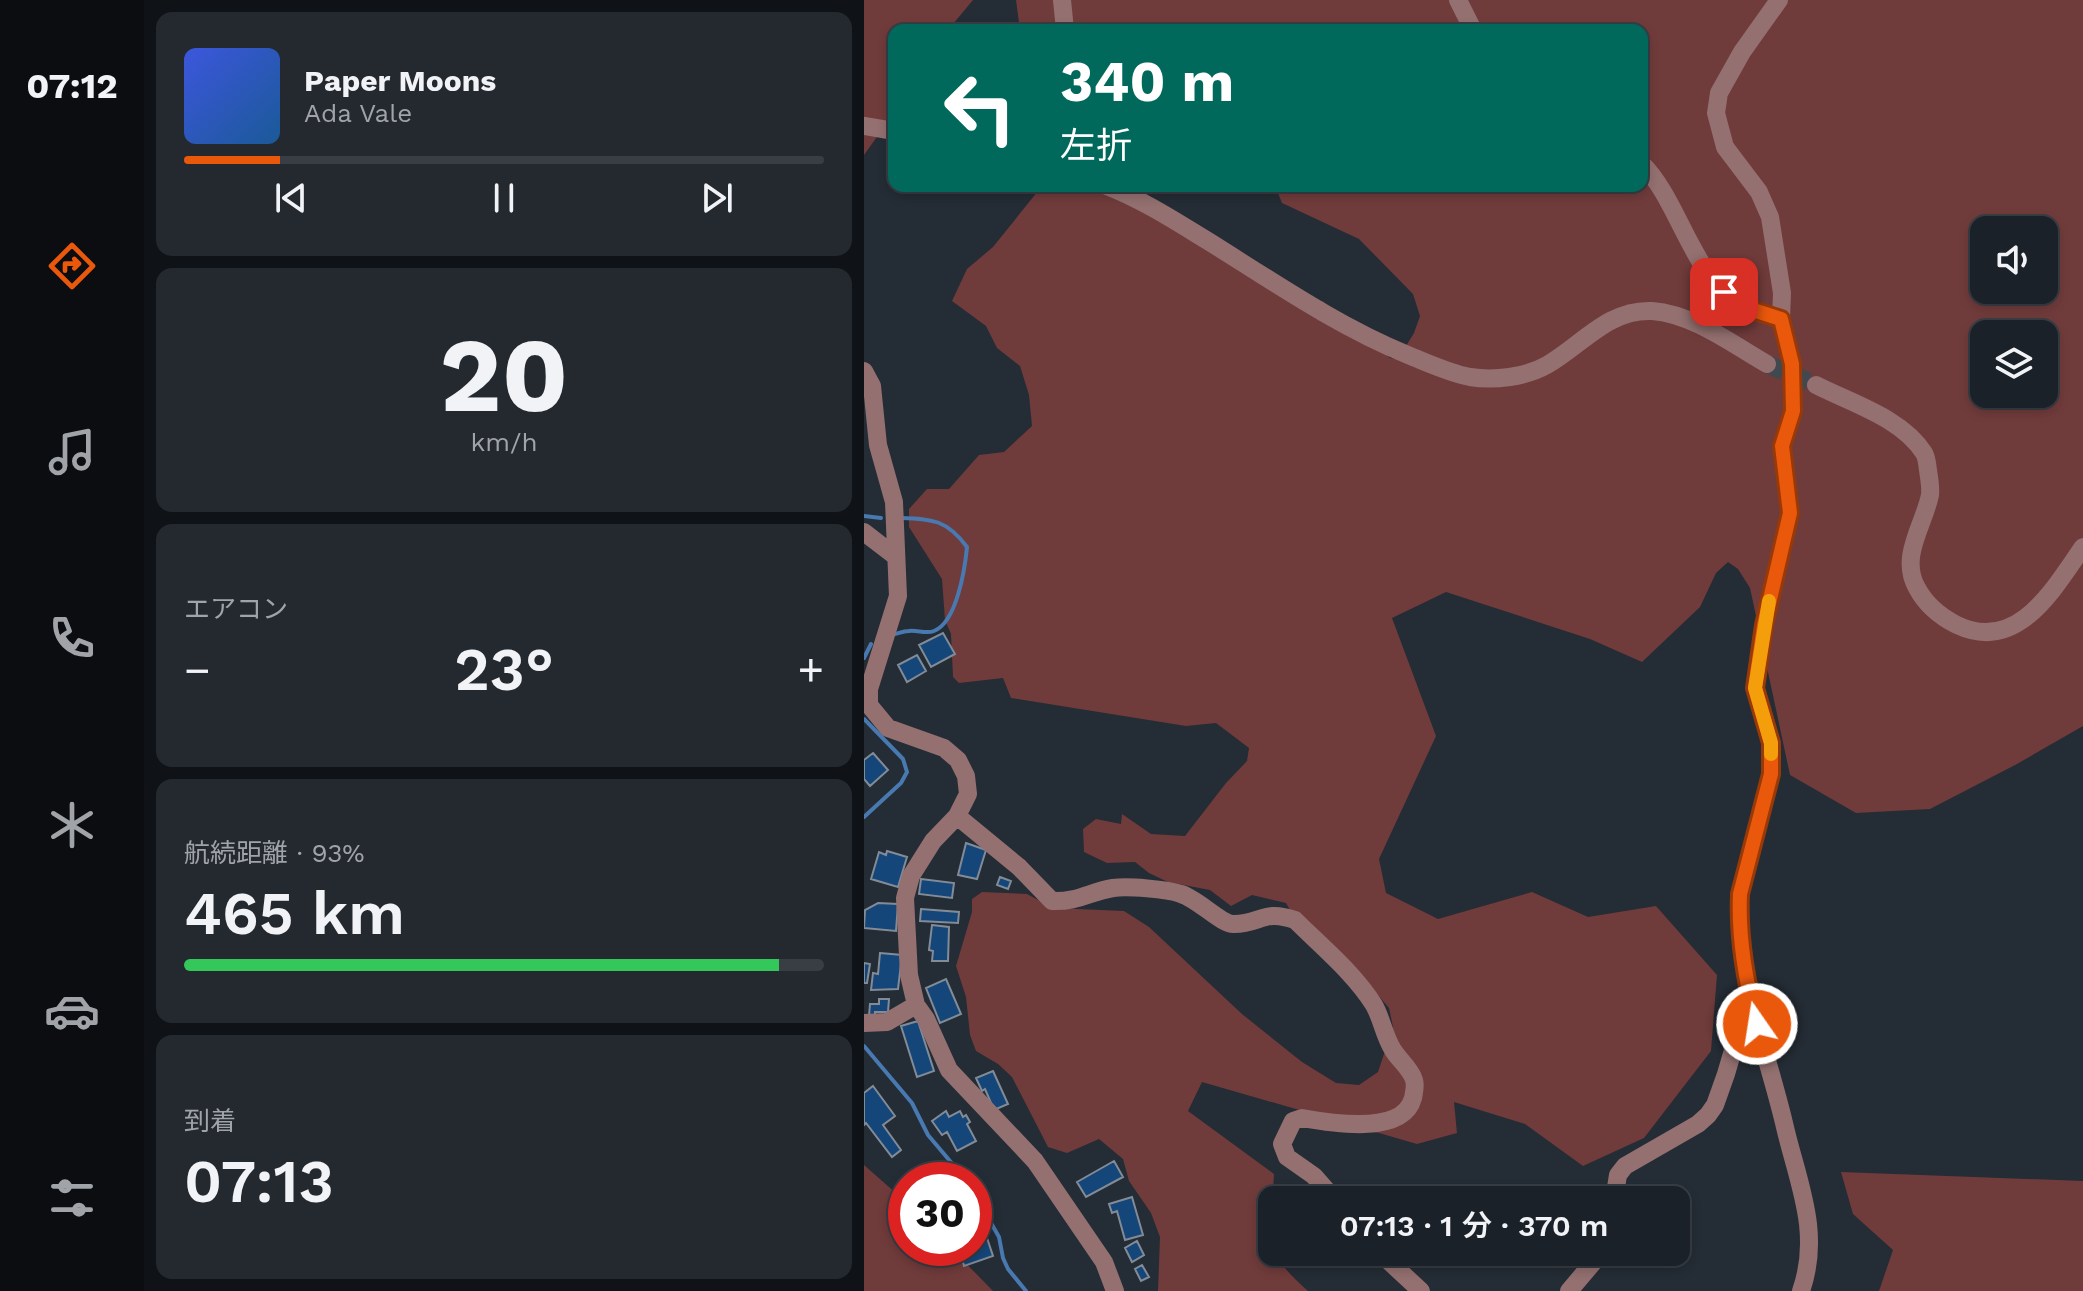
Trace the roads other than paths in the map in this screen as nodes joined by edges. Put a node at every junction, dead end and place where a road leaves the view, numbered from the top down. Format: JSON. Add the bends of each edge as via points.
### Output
{"nodes":[{"id":1,"x":1062,"y":0,"type":"edge"},
{"id":2,"x":1458,"y":0,"type":"edge"},
{"id":3,"x":1779,"y":0,"type":"edge"},
{"id":4,"x":1064,"y":24,"type":"edge"},
{"id":5,"x":1470,"y":24,"type":"edge"},
{"id":6,"x":864,"y":126,"type":"edge"},
{"id":7,"x":888,"y":130,"type":"edge"},
{"id":8,"x":1648,"y":170,"type":"edge"},
{"id":9,"x":1120,"y":192,"type":"edge"},
{"id":10,"x":1781,"y":319,"type":"junction"},
{"id":11,"x":1767,"y":364,"type":"tunnel mouth"},
{"id":12,"x":864,"y":371,"type":"edge"},
{"id":13,"x":1816,"y":385,"type":"tunnel mouth"},
{"id":14,"x":864,"y":532,"type":"edge"},
{"id":15,"x":2083,"y":547,"type":"edge"},
{"id":16,"x":895,"y":556,"type":"junction"},
{"id":17,"x":957,"y":816,"type":"junction"},
{"id":18,"x":1749,"y":996,"type":"junction"},
{"id":19,"x":916,"y":1005,"type":"junction"},
{"id":20,"x":864,"y":1023,"type":"edge"},
{"id":21,"x":1323,"y":1186,"type":"edge"},
{"id":22,"x":1616,"y":1186,"type":"edge"},
{"id":23,"x":1394,"y":1266,"type":"edge"},
{"id":24,"x":1590,"y":1266,"type":"edge"},
{"id":25,"x":1115,"y":1291,"type":"edge"},
{"id":26,"x":1421,"y":1291,"type":"edge"},
{"id":27,"x":1569,"y":1291,"type":"edge"},
{"id":28,"x":1801,"y":1291,"type":"edge"}],
"edges":[{"from":1,"to":4,"type":"street"},
{"from":2,"to":5,"type":"street"},
{"from":3,"to":10,"type":"street","via":[[1719,93],[1716,113],[1725,147],[1759,192],[1770,217]]},
{"from":6,"to":7,"type":"street"},
{"from":8,"to":10,"type":"street","via":[[1690,246],[1724,292],[1744,307]]},
{"from":9,"to":11,"type":"street","via":[[1164,213],[1377,342],[1469,377],[1506,377],[1546,366],[1610,321],[1652,311],[1698,325]]},
{"from":10,"to":18,"type":"street","via":[[1792,364],[1793,411],[1782,446],[1790,513],[1755,688],[1771,743],[1771,774],[1740,894]]},
{"from":12,"to":16,"type":"street","via":[[872,386],[878,445],[894,502]]},
{"from":13,"to":15,"type":"street","via":[[1893,424],[1926,455],[1930,492],[1911,556],[1915,586],[1942,616],[1975,631],[1996,632],[2023,620],[2043,603]]},
{"from":14,"to":16,"type":"street"},
{"from":16,"to":17,"type":"street","via":[[898,596],[869,689],[869,705],[888,728],[944,748],[958,760],[968,794]]},
{"from":17,"to":19,"type":"street","via":[[918,864],[905,898]]},
{"from":17,"to":21,"type":"street","via":[[1052,901],[1073,901],[1117,887],[1181,894],[1233,925],[1273,914],[1285,916],[1351,976],[1375,1007],[1393,1052],[1414,1077],[1415,1087],[1411,1105],[1394,1118],[1365,1126],[1293,1121],[1282,1144],[1287,1157]]},
{"from":18,"to":22,"type":"street","via":[[1715,1105],[1698,1124],[1625,1166]]},
{"from":18,"to":28,"type":"street","via":[[1804,1191],[1810,1237]]},
{"from":19,"to":20,"type":"street","via":[[887,1022]]},
{"from":19,"to":25,"type":"street","via":[[949,1070],[1035,1161],[1104,1262]]},
{"from":23,"to":26,"type":"street"},
{"from":24,"to":27,"type":"street"}]}
